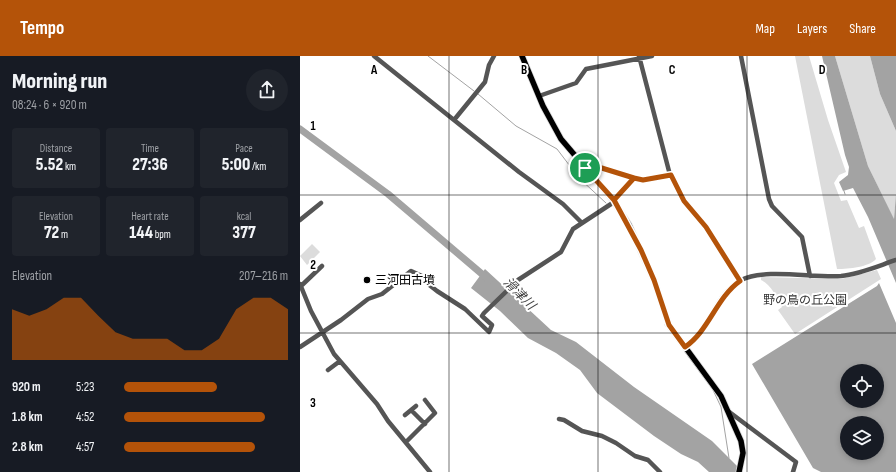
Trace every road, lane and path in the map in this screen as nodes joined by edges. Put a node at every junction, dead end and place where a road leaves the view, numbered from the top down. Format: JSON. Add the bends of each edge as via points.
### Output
{"nodes":[{"id":1,"x":374,"y":56,"type":"edge"},
{"id":2,"x":494,"y":56,"type":"edge"},
{"id":3,"x":522,"y":56,"type":"edge"},
{"id":4,"x":652,"y":56,"type":"edge"},
{"id":5,"x":741,"y":56,"type":"edge"},
{"id":6,"x":639,"y":57,"type":"edge"},
{"id":7,"x":540,"y":96,"type":"junction"},
{"id":8,"x":454,"y":120,"type":"junction"},
{"id":9,"x":585,"y":168,"type":"junction"},
{"id":10,"x":670,"y":175,"type":"junction"},
{"id":11,"x":634,"y":178,"type":"junction"},
{"id":12,"x":614,"y":200,"type":"junction"},
{"id":13,"x":321,"y":203,"type":"dead end"},
{"id":14,"x":300,"y":220,"type":"edge"},
{"id":15,"x":581,"y":222,"type":"junction"},
{"id":16,"x":896,"y":260,"type":"edge"},
{"id":17,"x":322,"y":266,"type":"dead end"},
{"id":18,"x":810,"y":276,"type":"junction"},
{"id":19,"x":740,"y":281,"type":"junction"},
{"id":20,"x":301,"y":285,"type":"edge"},
{"id":21,"x":322,"y":332,"type":"junction"},
{"id":22,"x":300,"y":347,"type":"edge"},
{"id":23,"x":685,"y":347,"type":"junction"},
{"id":24,"x":340,"y":361,"type":"junction"},
{"id":25,"x":328,"y":370,"type":"dead end"},
{"id":26,"x":425,"y":400,"type":"dead end"},
{"id":27,"x":416,"y":406,"type":"dead end"},
{"id":28,"x":411,"y":410,"type":"junction"},
{"id":29,"x":728,"y":411,"type":"junction"},
{"id":30,"x":405,"y":415,"type":"dead end"},
{"id":31,"x":559,"y":419,"type":"dead end"},
{"id":32,"x":425,"y":424,"type":"junction"},
{"id":33,"x":406,"y":442,"type":"junction"},
{"id":34,"x":430,"y":472,"type":"edge"},
{"id":35,"x":660,"y":472,"type":"edge"},
{"id":36,"x":739,"y":472,"type":"edge"},
{"id":37,"x":793,"y":472,"type":"edge"}],
"edges":[{"from":1,"to":8,"type":"street"},
{"from":2,"to":8,"type":"street","via":[[485,82]]},
{"from":3,"to":7,"type":"main road"},
{"from":4,"to":6,"type":"street"},
{"from":5,"to":18,"type":"street","via":[[769,199],[772,206],[802,237]]},
{"from":6,"to":7,"type":"street","via":[[586,69],[576,84]]},
{"from":6,"to":10,"type":"street"},
{"from":7,"to":9,"type":"main road","via":[[561,140]]},
{"from":8,"to":15,"type":"street","via":[[563,204]]},
{"from":9,"to":11,"type":"street","via":[[592,165]]},
{"from":9,"to":12,"type":"main road"},
{"from":10,"to":11,"type":"street","via":[[643,180]]},
{"from":10,"to":19,"type":"street","via":[[684,201],[706,227]]},
{"from":11,"to":12,"type":"street"},
{"from":12,"to":15,"type":"street","via":[[598,214]]},
{"from":12,"to":23,"type":"main road","via":[[641,250],[669,325]]},
{"from":13,"to":14,"type":"street"},
{"from":15,"to":21,"type":"street","via":[[573,229],[561,252],[512,286],[484,313],[482,316],[492,325],[489,332],[465,309],[428,284],[424,277],[411,271],[382,294],[368,299]]},
{"from":16,"to":18,"type":"street","via":[[846,275]]},
{"from":17,"to":20,"type":"street"},
{"from":18,"to":19,"type":"street","via":[[760,275]]},
{"from":19,"to":23,"type":"street","via":[[725,295],[697,336]]},
{"from":20,"to":21,"type":"street"},
{"from":21,"to":22,"type":"street"},
{"from":21,"to":24,"type":"street"},
{"from":23,"to":29,"type":"main road","via":[[715,387]]},
{"from":24,"to":25,"type":"street"},
{"from":24,"to":33,"type":"street"},
{"from":26,"to":32,"type":"street","via":[[435,413]]},
{"from":27,"to":28,"type":"street"},
{"from":28,"to":30,"type":"street"},
{"from":28,"to":32,"type":"street"},
{"from":29,"to":36,"type":"main road","via":[[743,453]]},
{"from":29,"to":37,"type":"street","via":[[796,462]]},
{"from":31,"to":35,"type":"street","via":[[582,431],[602,436],[618,444],[635,456],[648,460]]},
{"from":32,"to":33,"type":"street"},
{"from":33,"to":34,"type":"street"}]}
